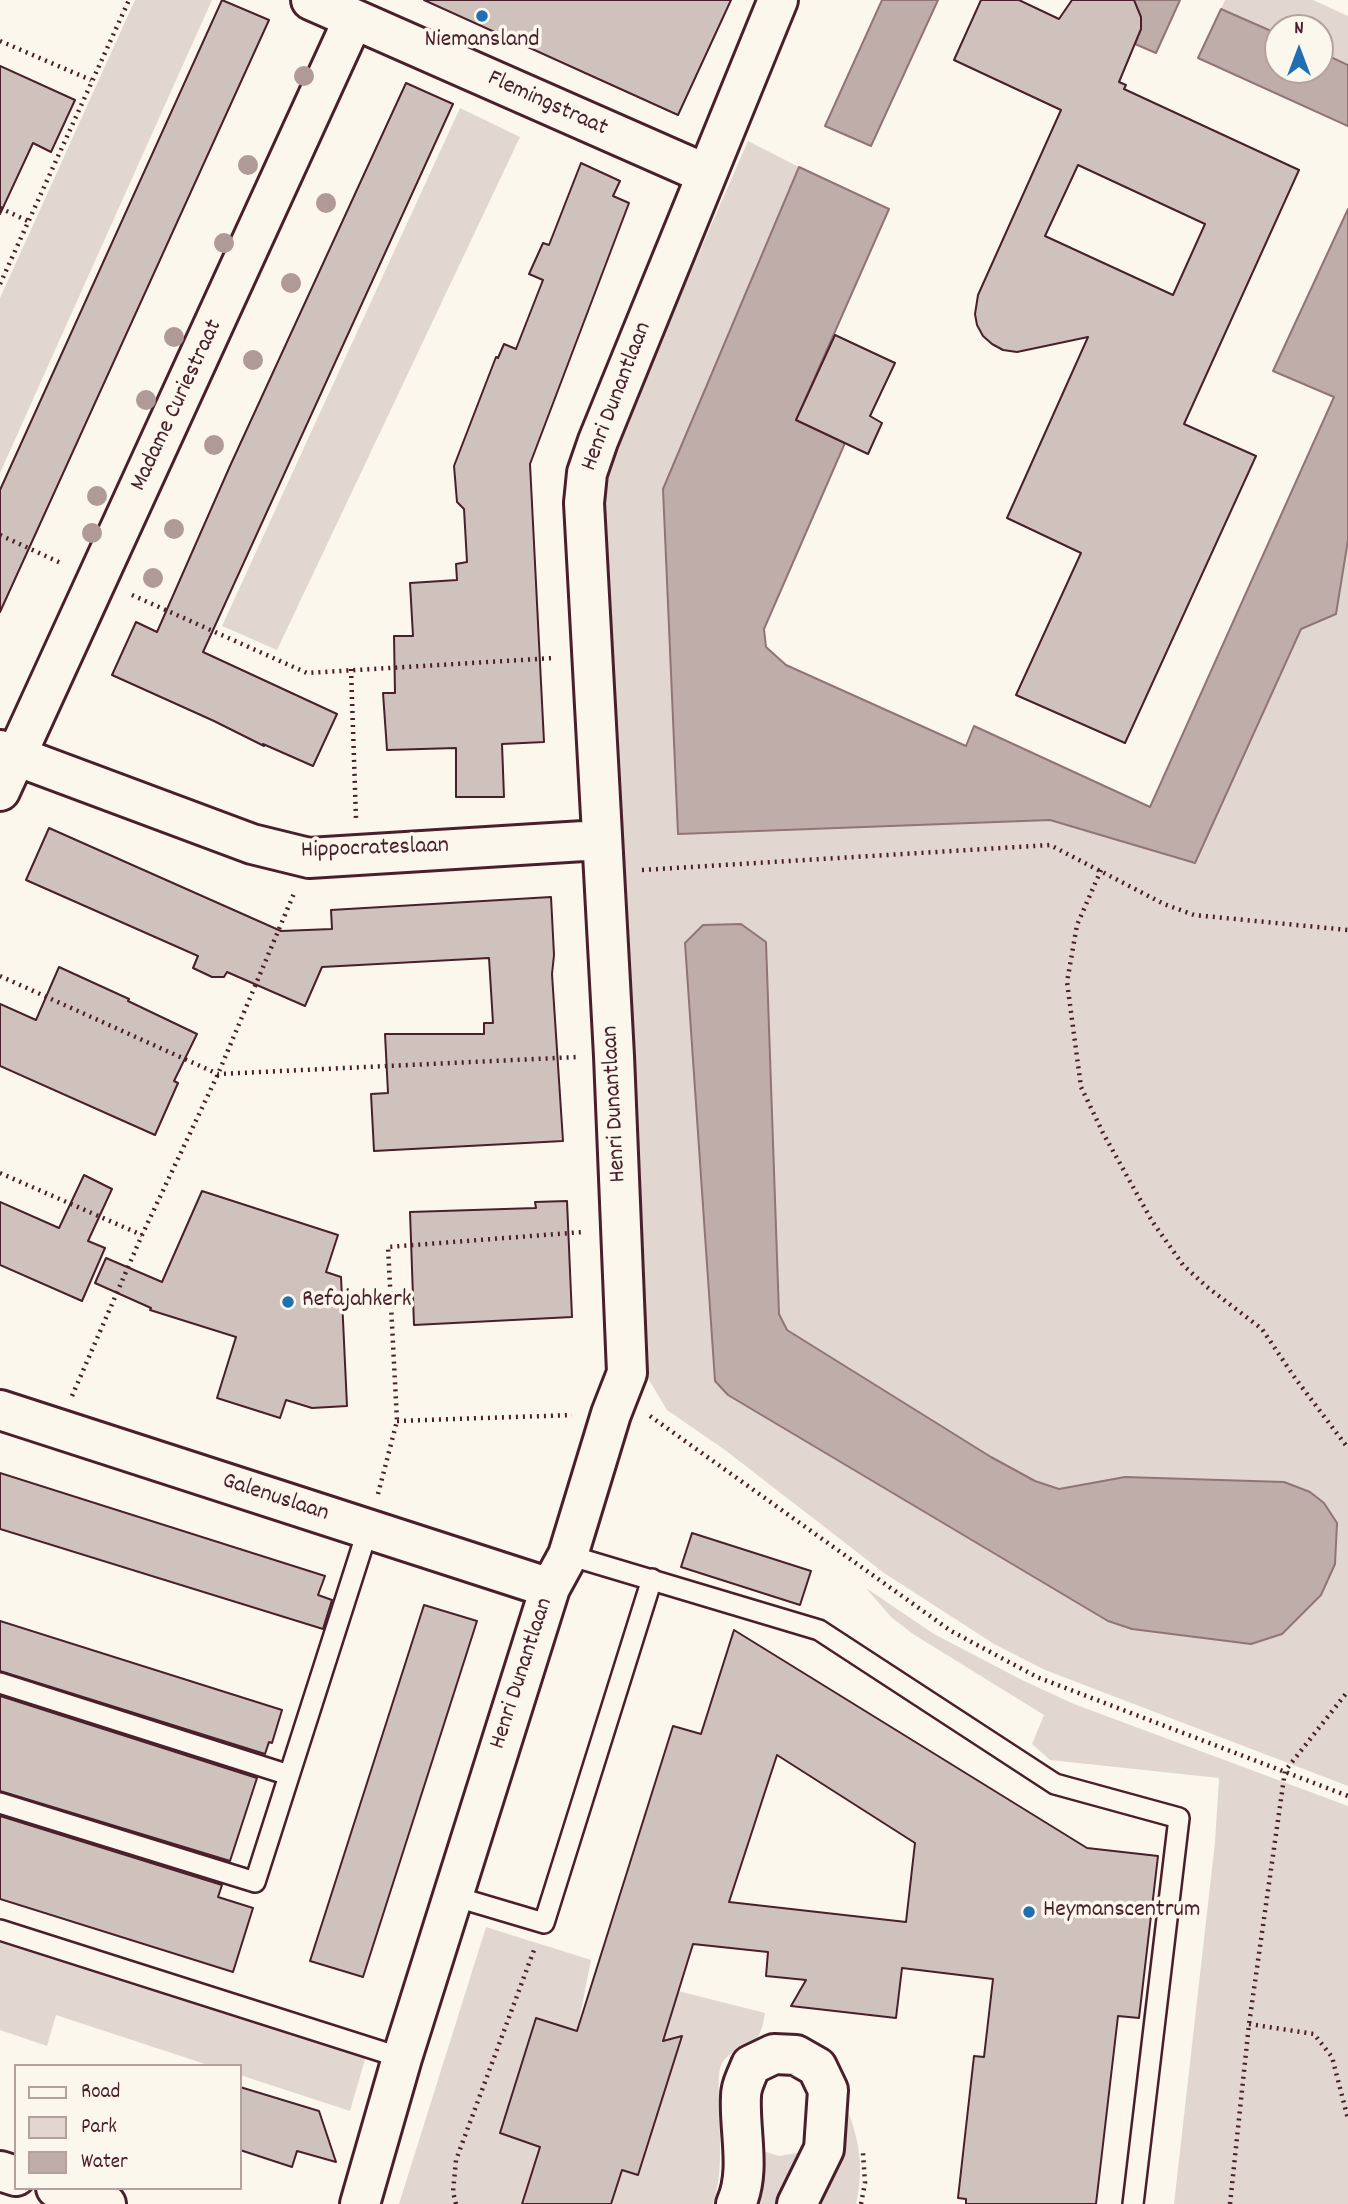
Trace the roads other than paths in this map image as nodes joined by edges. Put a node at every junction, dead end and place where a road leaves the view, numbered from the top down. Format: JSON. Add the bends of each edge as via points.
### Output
{"nodes":[{"id":1,"x":311,"y":0,"type":"edge"},
{"id":2,"x":778,"y":0,"type":"edge"},
{"id":3,"x":354,"y":20,"type":"junction"},
{"id":4,"x":706,"y":174,"type":"junction"},
{"id":5,"x":8,"y":753,"type":"edge"},
{"id":6,"x":0,"y":790,"type":"edge"},
{"id":7,"x":602,"y":856,"type":"junction"},
{"id":8,"x":0,"y":1410,"type":"edge"},
{"id":9,"x":368,"y":1529,"type":"junction"},
{"id":10,"x":568,"y":1555,"type":"junction"},
{"id":11,"x":652,"y":1579,"type":"junction"},
{"id":12,"x":550,"y":1588,"type":"junction"},
{"id":13,"x":0,"y":1684,"type":"edge"},
{"id":14,"x":289,"y":1775,"type":"junction"},
{"id":15,"x":0,"y":1802,"type":"edge"},
{"id":16,"x":453,"y":1896,"type":"junction"},
{"id":17,"x":0,"y":1930,"type":"edge"},
{"id":18,"x":402,"y":2058,"type":"junction"},
{"id":19,"x":62,"y":2190,"type":"edge"},
{"id":20,"x":106,"y":2204,"type":"edge"},
{"id":21,"x":360,"y":2204,"type":"edge"},
{"id":22,"x":736,"y":2204,"type":"edge"},
{"id":23,"x":797,"y":2204,"type":"edge"},
{"id":24,"x":1133,"y":2204,"type":"edge"}],
"edges":[{"from":1,"to":3,"type":"street","name":"Flemingstraat"},
{"from":2,"to":4,"type":"street","name":"Henri Dunantlaan"},
{"from":3,"to":4,"type":"street","name":"Flemingstraat"},
{"from":3,"to":5,"type":"street","name":"Madame Curiestraat","via":[[98,580]]},
{"from":4,"to":7,"type":"street","name":"Henri Dunantlaan","via":[[587,473],[584,503]]},
{"from":5,"to":6,"type":"street","name":"Madame Curiestraat"},
{"from":5,"to":7,"type":"street","name":"Hippocrateslaan","via":[[252,844],[309,858],[357,854]]},
{"from":7,"to":10,"type":"street","name":"Henri Dunantlaan","via":[[626,1374]]},
{"from":8,"to":9,"type":"street","name":"Galenuslaan"},
{"from":9,"to":12,"type":"street","name":"Galenuslaan"},
{"from":9,"to":14,"type":"lane"},
{"from":10,"to":11,"type":"lane"},
{"from":10,"to":12,"type":"street","name":"Henri Dunantlaan"},
{"from":11,"to":16,"type":"lane","via":[[544,1923]]},
{"from":11,"to":24,"type":"lane","via":[[819,1630],[1055,1784],[1179,1818]]},
{"from":12,"to":16,"type":"street","name":"Henri Dunantlaan"},
{"from":13,"to":14,"type":"lane"},
{"from":14,"to":15,"type":"lane","via":[[255,1882]]},
{"from":16,"to":18,"type":"street","name":"Henri Dunantlaan"},
{"from":17,"to":18,"type":"lane"},
{"from":18,"to":21,"type":"street","name":"Henri Dunantlaan"},
{"from":19,"to":20,"type":"street"},
{"from":22,"to":23,"type":"street","via":[[742,2191],[740,2093],[751,2065],[775,2054],[796,2055],[817,2067],[828,2090],[824,2149]]}]}
